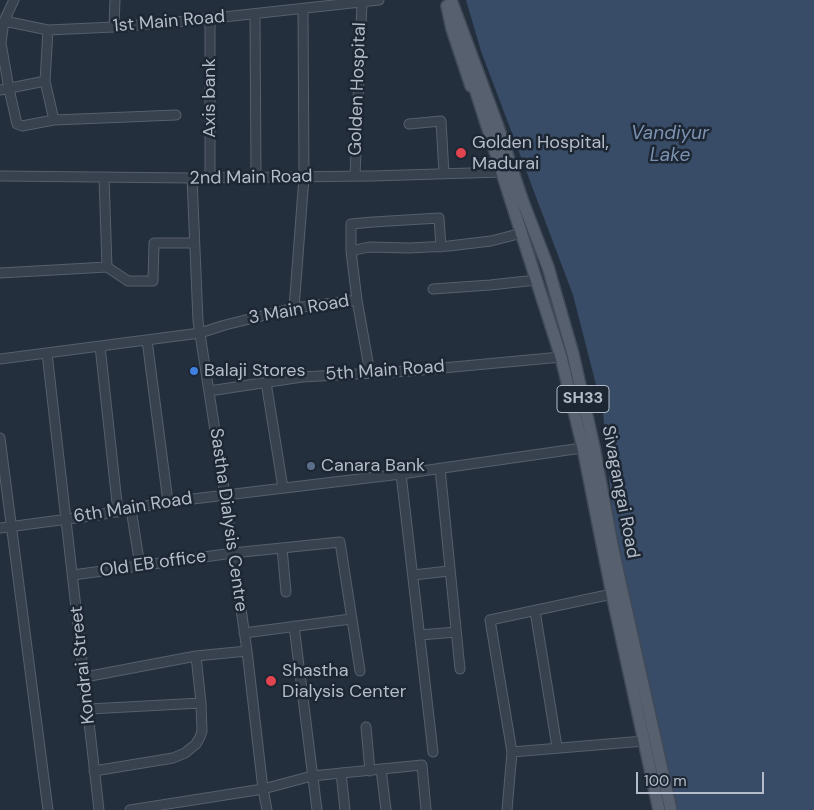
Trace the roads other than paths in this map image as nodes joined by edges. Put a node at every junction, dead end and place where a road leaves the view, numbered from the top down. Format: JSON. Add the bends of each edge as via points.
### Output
{"nodes":[{"id":1,"x":14,"y":0,"type":"edge"},
{"id":2,"x":114,"y":0,"type":"edge"},
{"id":3,"x":379,"y":0,"type":"edge"},
{"id":4,"x":448,"y":0,"type":"edge"},
{"id":5,"x":456,"y":0,"type":"edge"},
{"id":6,"x":362,"y":2,"type":"junction"},
{"id":7,"x":303,"y":9,"type":"junction"},
{"id":8,"x":255,"y":14,"type":"junction"},
{"id":9,"x":210,"y":19,"type":"junction"},
{"id":10,"x":4,"y":21,"type":"junction"},
{"id":11,"x":114,"y":27,"type":"junction"},
{"id":12,"x":48,"y":30,"type":"junction"},
{"id":13,"x":45,"y":81,"type":"junction"},
{"id":14,"x":4,"y":89,"type":"edge"},
{"id":15,"x":176,"y":115,"type":"dead end"},
{"id":16,"x":54,"y":120,"type":"junction"},
{"id":17,"x":409,"y":124,"type":"dead end"},
{"id":18,"x":495,"y":131,"type":"junction"},
{"id":19,"x":503,"y":172,"type":"junction"},
{"id":20,"x":444,"y":174,"type":"junction"},
{"id":21,"x":0,"y":176,"type":"edge"},
{"id":22,"x":354,"y":176,"type":"junction"},
{"id":23,"x":104,"y":177,"type":"junction"},
{"id":24,"x":304,"y":177,"type":"junction"},
{"id":25,"x":192,"y":178,"type":"junction"},
{"id":26,"x":210,"y":178,"type":"junction"},
{"id":27,"x":256,"y":178,"type":"junction"},
{"id":28,"x":522,"y":233,"type":"junction"},
{"id":29,"x":194,"y":243,"type":"junction"},
{"id":30,"x":441,"y":247,"type":"junction"},
{"id":31,"x":352,"y":251,"type":"junction"},
{"id":32,"x":107,"y":267,"type":"junction"},
{"id":33,"x":0,"y":273,"type":"edge"},
{"id":34,"x":537,"y":280,"type":"junction"},
{"id":35,"x":434,"y":289,"type":"dead end"},
{"id":36,"x":357,"y":300,"type":"junction"},
{"id":37,"x":294,"y":308,"type":"junction"},
{"id":38,"x":200,"y":333,"type":"junction"},
{"id":39,"x":147,"y":340,"type":"junction"},
{"id":40,"x":100,"y":346,"type":"junction"},
{"id":41,"x":48,"y":353,"type":"junction"},
{"id":42,"x":561,"y":357,"type":"junction"},
{"id":43,"x":0,"y":359,"type":"edge"},
{"id":44,"x":370,"y":373,"type":"junction"},
{"id":45,"x":266,"y":382,"type":"junction"},
{"id":46,"x":209,"y":391,"type":"junction"},
{"id":47,"x":0,"y":438,"type":"edge"},
{"id":48,"x":588,"y":448,"type":"junction"},
{"id":49,"x":440,"y":468,"type":"junction"},
{"id":50,"x":401,"y":474,"type":"junction"},
{"id":51,"x":283,"y":488,"type":"junction"},
{"id":52,"x":225,"y":495,"type":"junction"},
{"id":53,"x":168,"y":502,"type":"junction"},
{"id":54,"x":131,"y":509,"type":"junction"},
{"id":55,"x":118,"y":512,"type":"junction"},
{"id":56,"x":67,"y":519,"type":"junction"},
{"id":57,"x":11,"y":527,"type":"junction"},
{"id":58,"x":0,"y":528,"type":"edge"},
{"id":59,"x":282,"y":548,"type":"junction"},
{"id":60,"x":233,"y":553,"type":"junction"},
{"id":61,"x":140,"y":566,"type":"junction"},
{"id":62,"x":449,"y":572,"type":"junction"},
{"id":63,"x":73,"y":575,"type":"junction"},
{"id":64,"x":413,"y":575,"type":"junction"},
{"id":65,"x":286,"y":592,"type":"dead end"},
{"id":66,"x":612,"y":594,"type":"junction"},
{"id":67,"x":535,"y":611,"type":"junction"},
{"id":68,"x":351,"y":619,"type":"junction"},
{"id":69,"x":294,"y":626,"type":"junction"},
{"id":70,"x":456,"y":632,"type":"junction"},
{"id":71,"x":244,"y":633,"type":"junction"},
{"id":72,"x":420,"y":635,"type":"junction"},
{"id":73,"x":247,"y":651,"type":"junction"},
{"id":74,"x":196,"y":656,"type":"junction"},
{"id":75,"x":460,"y":669,"type":"dead end"},
{"id":76,"x":360,"y":671,"type":"dead end"},
{"id":77,"x":85,"y":677,"type":"junction"},
{"id":78,"x":201,"y":703,"type":"junction"},
{"id":79,"x":89,"y":709,"type":"junction"},
{"id":80,"x":366,"y":727,"type":"dead end"},
{"id":81,"x":644,"y":741,"type":"junction"},
{"id":82,"x":557,"y":747,"type":"junction"},
{"id":83,"x":433,"y":752,"type":"dead end"},
{"id":84,"x":512,"y":752,"type":"junction"},
{"id":85,"x":381,"y":769,"type":"junction"},
{"id":86,"x":94,"y":771,"type":"junction"},
{"id":87,"x":370,"y":771,"type":"junction"},
{"id":88,"x":341,"y":773,"type":"junction"},
{"id":89,"x":312,"y":776,"type":"junction"},
{"id":90,"x":263,"y":788,"type":"junction"},
{"id":91,"x":48,"y":810,"type":"edge"},
{"id":92,"x":99,"y":810,"type":"edge"},
{"id":93,"x":130,"y":810,"type":"edge"},
{"id":94,"x":268,"y":810,"type":"edge"},
{"id":95,"x":317,"y":810,"type":"edge"},
{"id":96,"x":345,"y":810,"type":"edge"},
{"id":97,"x":386,"y":810,"type":"edge"},
{"id":98,"x":426,"y":810,"type":"edge"},
{"id":99,"x":507,"y":810,"type":"edge"},
{"id":100,"x":659,"y":810,"type":"edge"},
{"id":101,"x":671,"y":810,"type":"edge"}],
"edges":[{"from":1,"to":10,"type":"street"},
{"from":2,"to":11,"type":"street"},
{"from":3,"to":6,"type":"street","name":"1st Main Road"},
{"from":4,"to":18,"type":"main road","name":"Sivagangai Road","number":"SH33"},
{"from":5,"to":18,"type":"main road","name":"Sivagangai Road","number":"SH33","via":[[500,120]]},
{"from":6,"to":7,"type":"street","name":"1st Main Road"},
{"from":6,"to":22,"type":"street","name":"Golden Hospital"},
{"from":7,"to":8,"type":"street","name":"1st Main Road"},
{"from":7,"to":24,"type":"street"},
{"from":8,"to":9,"type":"street","name":"1st Main Road"},
{"from":8,"to":27,"type":"street"},
{"from":9,"to":11,"type":"street","name":"1st Main Road"},
{"from":9,"to":26,"type":"street","name":"Axis bank"},
{"from":10,"to":12,"type":"street","name":"1st Main Road"},
{"from":10,"to":14,"type":"street","via":[[1,43]]},
{"from":11,"to":12,"type":"street","name":"1st Main Road"},
{"from":12,"to":13,"type":"street"},
{"from":13,"to":14,"type":"street"},
{"from":13,"to":16,"type":"street"},
{"from":14,"to":16,"type":"street","via":[[20,126]]},
{"from":15,"to":16,"type":"street"},
{"from":17,"to":20,"type":"street","via":[[441,121]]},
{"from":18,"to":19,"type":"main road","name":"Sivagangai Road","number":"SH33"},
{"from":18,"to":48,"type":"main road","name":"Sivagangai Road","number":"SH33","via":[[548,268],[572,354]]},
{"from":19,"to":20,"type":"street","name":"2nd Main Road"},
{"from":19,"to":28,"type":"main road","name":"Sivagangai Road","number":"SH33"},
{"from":20,"to":22,"type":"street","name":"2nd Main Road"},
{"from":21,"to":23,"type":"street","name":"2nd Main Road"},
{"from":22,"to":24,"type":"street","name":"2nd Main Road"},
{"from":23,"to":25,"type":"street","name":"2nd Main Road"},
{"from":23,"to":32,"type":"street"},
{"from":24,"to":27,"type":"street","name":"2nd Main Road"},
{"from":24,"to":37,"type":"street"},
{"from":25,"to":26,"type":"street","name":"2nd Main Road"},
{"from":25,"to":29,"type":"street","name":"Sastha Dialysis Centre"},
{"from":26,"to":27,"type":"street","name":"2nd Main Road"},
{"from":28,"to":30,"type":"street","via":[[491,242]]},
{"from":28,"to":34,"type":"main road","name":"Sivagangai Road","number":"SH33"},
{"from":29,"to":32,"type":"street","via":[[154,243],[153,281],[128,281]]},
{"from":29,"to":38,"type":"street","name":"Sastha Dialysis Centre"},
{"from":30,"to":31,"type":"street","via":[[369,247]]},
{"from":30,"to":31,"type":"street","name":"3 Main Road","via":[[439,218],[351,224]]},
{"from":31,"to":36,"type":"street","name":"3 Main Road"},
{"from":32,"to":33,"type":"street"},
{"from":34,"to":35,"type":"street"},
{"from":34,"to":42,"type":"main road","name":"Sivagangai Road","number":"SH33"},
{"from":36,"to":37,"type":"street","name":"3 Main Road"},
{"from":36,"to":44,"type":"street"},
{"from":37,"to":38,"type":"street","name":"3 Main Road"},
{"from":38,"to":39,"type":"street","name":"3 Main Road"},
{"from":38,"to":46,"type":"street","name":"Sastha Dialysis Centre"},
{"from":39,"to":40,"type":"street","name":"3 Main Road"},
{"from":39,"to":53,"type":"street"},
{"from":40,"to":41,"type":"street","name":"3 Main Road"},
{"from":40,"to":55,"type":"street"},
{"from":41,"to":43,"type":"street","name":"3 Main Road"},
{"from":41,"to":56,"type":"street","name":"Kondrai Street"},
{"from":42,"to":44,"type":"street","name":"5th Main Road"},
{"from":42,"to":48,"type":"main road","name":"Sivagangai Road","number":"SH33"},
{"from":44,"to":45,"type":"street","name":"5th Main Road"},
{"from":45,"to":46,"type":"street","name":"5th Main Road"},
{"from":45,"to":51,"type":"street"},
{"from":46,"to":52,"type":"street","name":"Sastha Dialysis Centre"},
{"from":47,"to":57,"type":"street"},
{"from":48,"to":49,"type":"street","name":"6th Main Road"},
{"from":48,"to":66,"type":"main road","name":"Sivagangai Road","number":"SH33"},
{"from":48,"to":101,"type":"main road","name":"Sivagangai Road","number":"SH33"},
{"from":49,"to":50,"type":"street","name":"6th Main Road"},
{"from":49,"to":62,"type":"street"},
{"from":50,"to":51,"type":"street","name":"6th Main Road"},
{"from":50,"to":64,"type":"street"},
{"from":51,"to":52,"type":"street","name":"6th Main Road"},
{"from":52,"to":53,"type":"street","name":"6th Main Road"},
{"from":52,"to":60,"type":"street","name":"Sastha Dialysis Centre"},
{"from":53,"to":54,"type":"street","name":"6th Main Road"},
{"from":54,"to":55,"type":"street","name":"6th Main Road"},
{"from":54,"to":61,"type":"street"},
{"from":55,"to":56,"type":"street","name":"6th Main Road"},
{"from":56,"to":57,"type":"street","name":"6th Main Road"},
{"from":56,"to":63,"type":"street","name":"Kondrai Street"},
{"from":57,"to":58,"type":"street","name":"6th Main Road"},
{"from":57,"to":91,"type":"street"},
{"from":59,"to":60,"type":"street","name":"Old EB office"},
{"from":59,"to":65,"type":"street"},
{"from":59,"to":68,"type":"street","name":"Old EB office","via":[[340,542]]},
{"from":60,"to":61,"type":"street","name":"Old EB office"},
{"from":60,"to":71,"type":"street","name":"Sastha Dialysis Centre"},
{"from":61,"to":63,"type":"street","name":"Old EB office"},
{"from":62,"to":64,"type":"street"},
{"from":62,"to":70,"type":"street"},
{"from":63,"to":77,"type":"street","name":"Kondrai Street"},
{"from":64,"to":72,"type":"street"},
{"from":66,"to":67,"type":"street"},
{"from":66,"to":81,"type":"main road","name":"Sivagangai Road","number":"SH33"},
{"from":67,"to":82,"type":"street"},
{"from":67,"to":84,"type":"street","via":[[490,620]]},
{"from":68,"to":69,"type":"street"},
{"from":68,"to":76,"type":"street"},
{"from":69,"to":71,"type":"street"},
{"from":69,"to":89,"type":"street"},
{"from":70,"to":72,"type":"street"},
{"from":70,"to":75,"type":"street"},
{"from":71,"to":73,"type":"street","name":"Sastha Dialysis Centre"},
{"from":72,"to":83,"type":"street"},
{"from":73,"to":74,"type":"street"},
{"from":73,"to":90,"type":"street","name":"Sastha Dialysis Centre"},
{"from":74,"to":77,"type":"street"},
{"from":74,"to":78,"type":"street"},
{"from":77,"to":79,"type":"street","name":"Kondrai Street"},
{"from":78,"to":79,"type":"street"},
{"from":78,"to":86,"type":"street","via":[[200,737],[185,753],[173,758]]},
{"from":79,"to":86,"type":"street","name":"Kondrai Street"},
{"from":80,"to":87,"type":"street"},
{"from":81,"to":82,"type":"street"},
{"from":81,"to":100,"type":"main road","name":"Sivagangai Road","number":"SH33"},
{"from":82,"to":84,"type":"street"},
{"from":84,"to":99,"type":"street"},
{"from":85,"to":87,"type":"street"},
{"from":85,"to":97,"type":"street"},
{"from":85,"to":98,"type":"street","via":[[422,765]]},
{"from":86,"to":92,"type":"street","name":"Kondrai Street"},
{"from":87,"to":88,"type":"street"},
{"from":88,"to":89,"type":"street"},
{"from":88,"to":96,"type":"street"},
{"from":89,"to":90,"type":"street"},
{"from":89,"to":95,"type":"street"},
{"from":90,"to":93,"type":"street"},
{"from":90,"to":94,"type":"street","name":"Sastha Dialysis Centre"}]}
